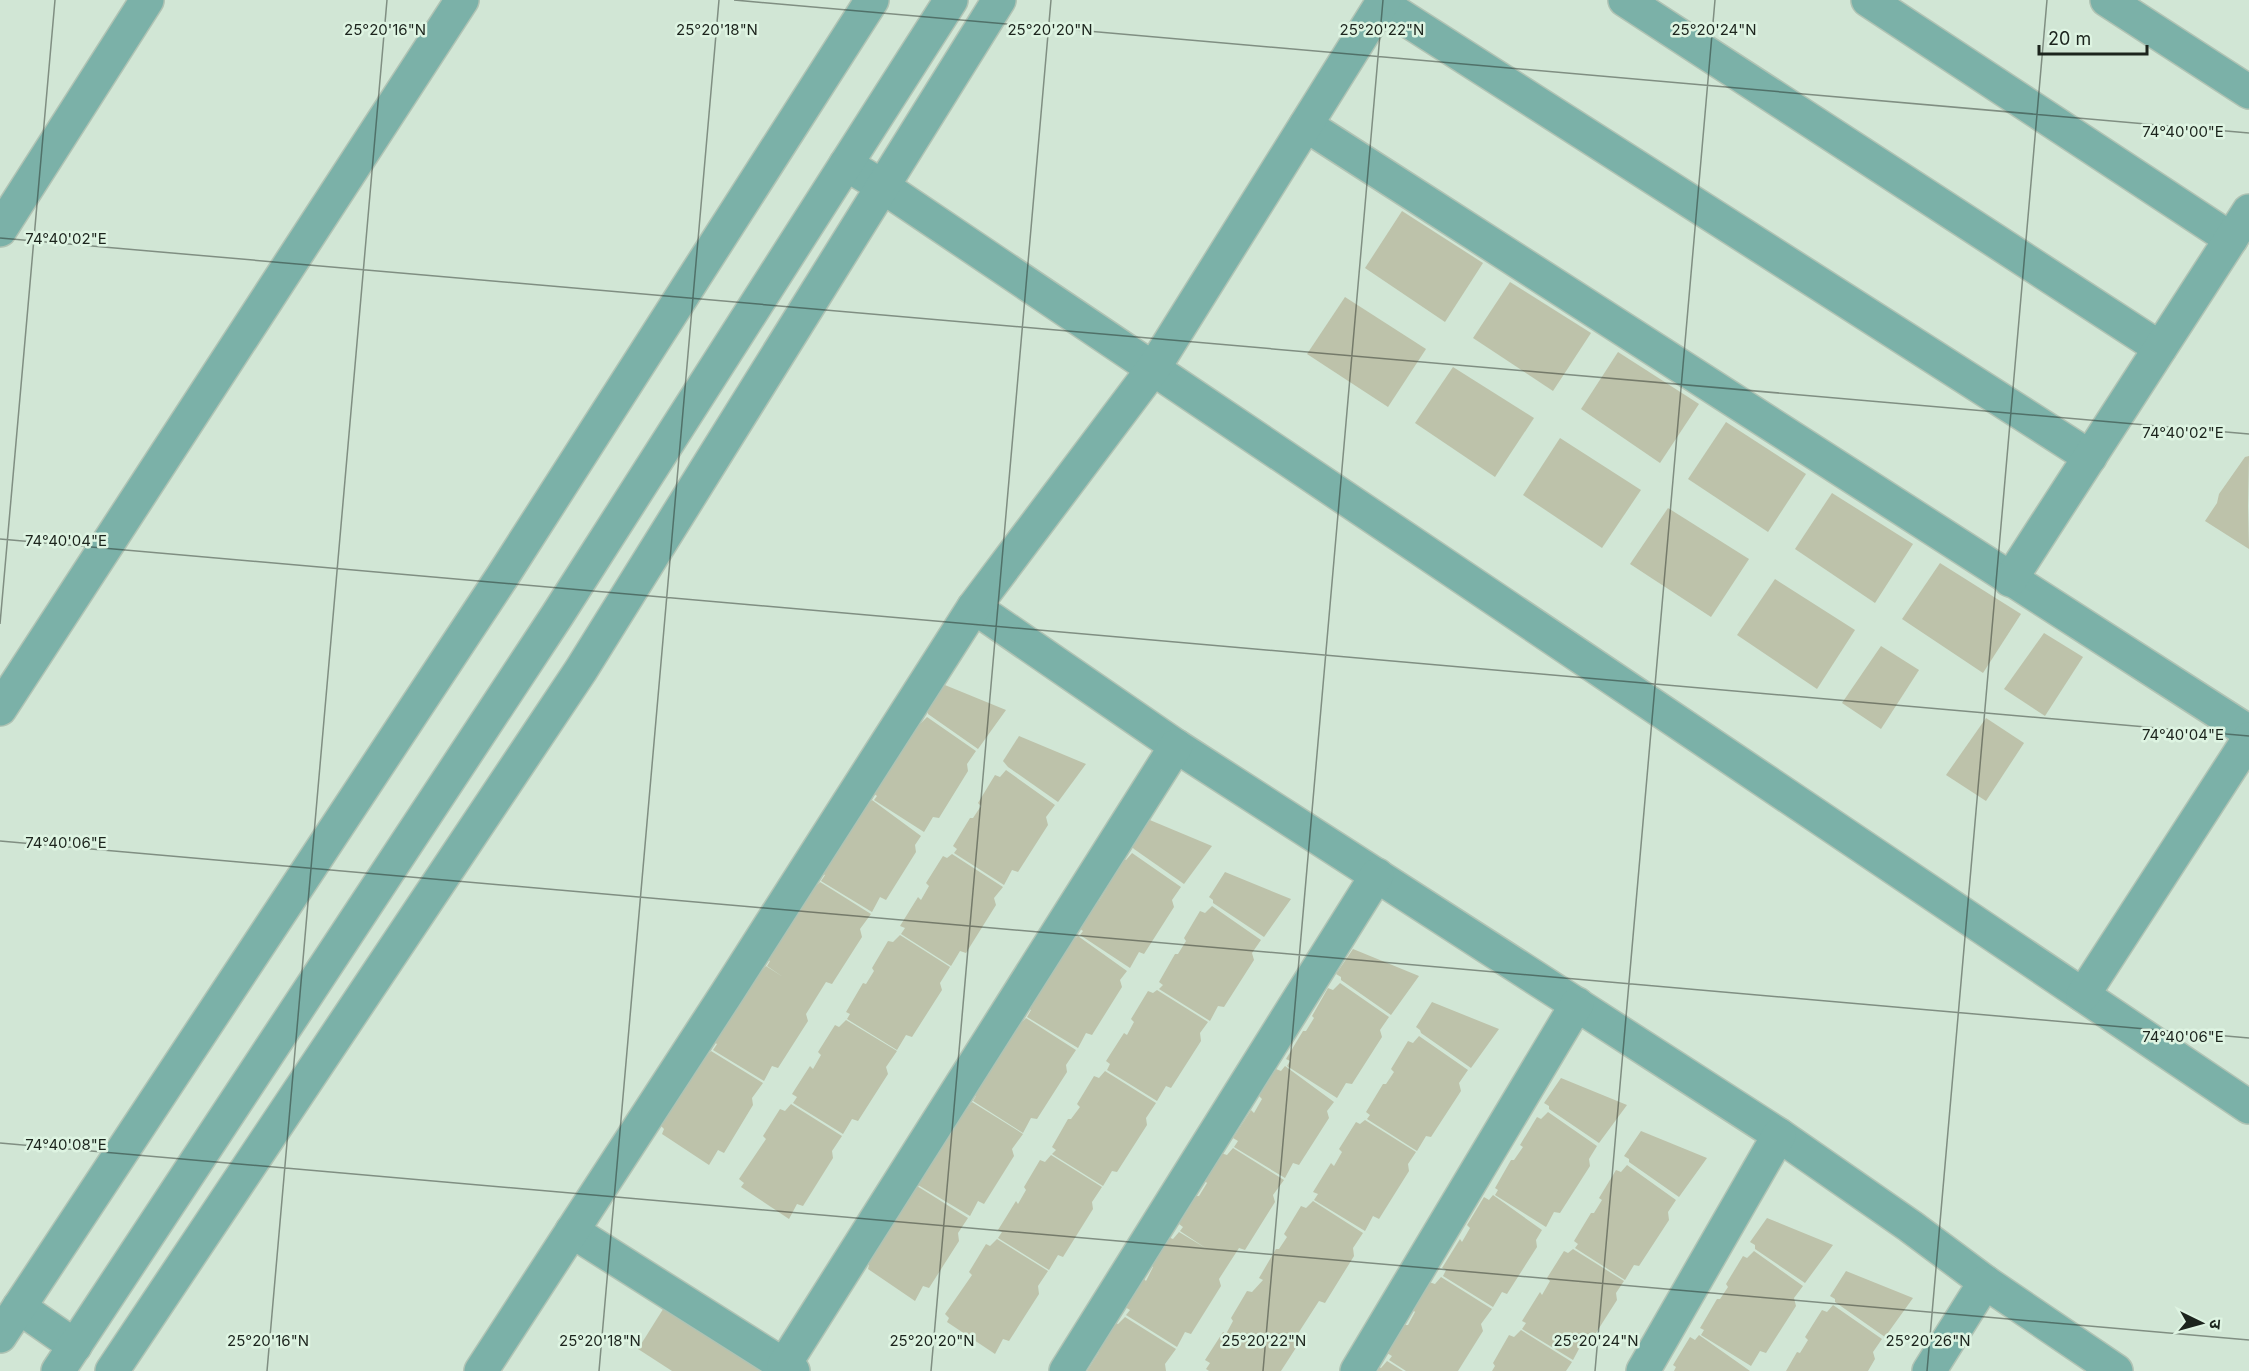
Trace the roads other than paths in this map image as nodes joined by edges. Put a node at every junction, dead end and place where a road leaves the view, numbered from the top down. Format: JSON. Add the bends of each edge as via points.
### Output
{"nodes":[{"id":1,"x":147,"y":0,"type":"edge"},
{"id":2,"x":462,"y":0,"type":"edge"},
{"id":3,"x":872,"y":0,"type":"edge"},
{"id":4,"x":951,"y":0,"type":"edge"},
{"id":5,"x":999,"y":0,"type":"edge"},
{"id":6,"x":1625,"y":0,"type":"edge"},
{"id":7,"x":1868,"y":0,"type":"edge"},
{"id":8,"x":2107,"y":0,"type":"edge"},
{"id":9,"x":1383,"y":2,"type":"edge"},
{"id":10,"x":2249,"y":92,"type":"edge"},
{"id":11,"x":1306,"y":125,"type":"junction"},
{"id":12,"x":846,"y":164,"type":"junction"},
{"id":13,"x":882,"y":186,"type":"junction"},
{"id":14,"x":2249,"y":211,"type":"edge"},
{"id":15,"x":0,"y":230,"type":"edge"},
{"id":16,"x":2231,"y":239,"type":"junction"},
{"id":17,"x":2160,"y":348,"type":"junction"},
{"id":18,"x":1153,"y":369,"type":"junction"},
{"id":19,"x":2090,"y":457,"type":"junction"},
{"id":20,"x":2010,"y":580,"type":"junction"},
{"id":21,"x":974,"y":607,"type":"junction"},
{"id":22,"x":0,"y":709,"type":"edge"},
{"id":23,"x":2249,"y":732,"type":"edge"},
{"id":24,"x":2249,"y":739,"type":"edge"},
{"id":25,"x":1176,"y":746,"type":"junction"},
{"id":26,"x":1377,"y":875,"type":"junction"},
{"id":27,"x":2083,"y":995,"type":"junction"},
{"id":28,"x":1577,"y":1005,"type":"junction"},
{"id":29,"x":2249,"y":1107,"type":"edge"},
{"id":30,"x":1779,"y":1135,"type":"junction"},
{"id":31,"x":572,"y":1231,"type":"junction"},
{"id":32,"x":1985,"y":1282,"type":"junction"},
{"id":33,"x":19,"y":1307,"type":"junction"},
{"id":34,"x":0,"y":1336,"type":"edge"},
{"id":35,"x":67,"y":1359,"type":"edge"},
{"id":36,"x":788,"y":1368,"type":"edge"},
{"id":37,"x":112,"y":1371,"type":"edge"},
{"id":38,"x":481,"y":1371,"type":"edge"},
{"id":39,"x":1066,"y":1371,"type":"edge"},
{"id":40,"x":1357,"y":1371,"type":"edge"},
{"id":41,"x":1643,"y":1371,"type":"edge"},
{"id":42,"x":1929,"y":1371,"type":"edge"},
{"id":43,"x":2116,"y":1371,"type":"edge"}],
"edges":[{"from":1,"to":15,"type":"street"},
{"from":2,"to":22,"type":"street"},
{"from":3,"to":33,"type":"street","via":[[502,578]]},
{"from":4,"to":12,"type":"street"},
{"from":5,"to":13,"type":"street"},
{"from":6,"to":17,"type":"street"},
{"from":7,"to":16,"type":"street"},
{"from":8,"to":10,"type":"street"},
{"from":9,"to":11,"type":"street"},
{"from":9,"to":19,"type":"street"},
{"from":11,"to":18,"type":"street"},
{"from":11,"to":20,"type":"street"},
{"from":12,"to":13,"type":"street"},
{"from":12,"to":35,"type":"street","via":[[558,614]]},
{"from":13,"to":18,"type":"street"},
{"from":13,"to":37,"type":"street","via":[[581,670]]},
{"from":14,"to":16,"type":"street"},
{"from":16,"to":17,"type":"street"},
{"from":17,"to":19,"type":"street"},
{"from":18,"to":21,"type":"street"},
{"from":18,"to":27,"type":"street"},
{"from":19,"to":20,"type":"street"},
{"from":20,"to":23,"type":"street"},
{"from":21,"to":25,"type":"street"},
{"from":21,"to":31,"type":"street"},
{"from":24,"to":27,"type":"street"},
{"from":25,"to":26,"type":"street"},
{"from":25,"to":36,"type":"street"},
{"from":26,"to":28,"type":"street"},
{"from":26,"to":39,"type":"street"},
{"from":27,"to":29,"type":"street"},
{"from":28,"to":30,"type":"street"},
{"from":28,"to":40,"type":"street"},
{"from":30,"to":32,"type":"street"},
{"from":30,"to":41,"type":"street"},
{"from":31,"to":36,"type":"street"},
{"from":31,"to":38,"type":"street"},
{"from":32,"to":42,"type":"street"},
{"from":32,"to":43,"type":"street"},
{"from":33,"to":34,"type":"street"},
{"from":33,"to":35,"type":"street"}]}
